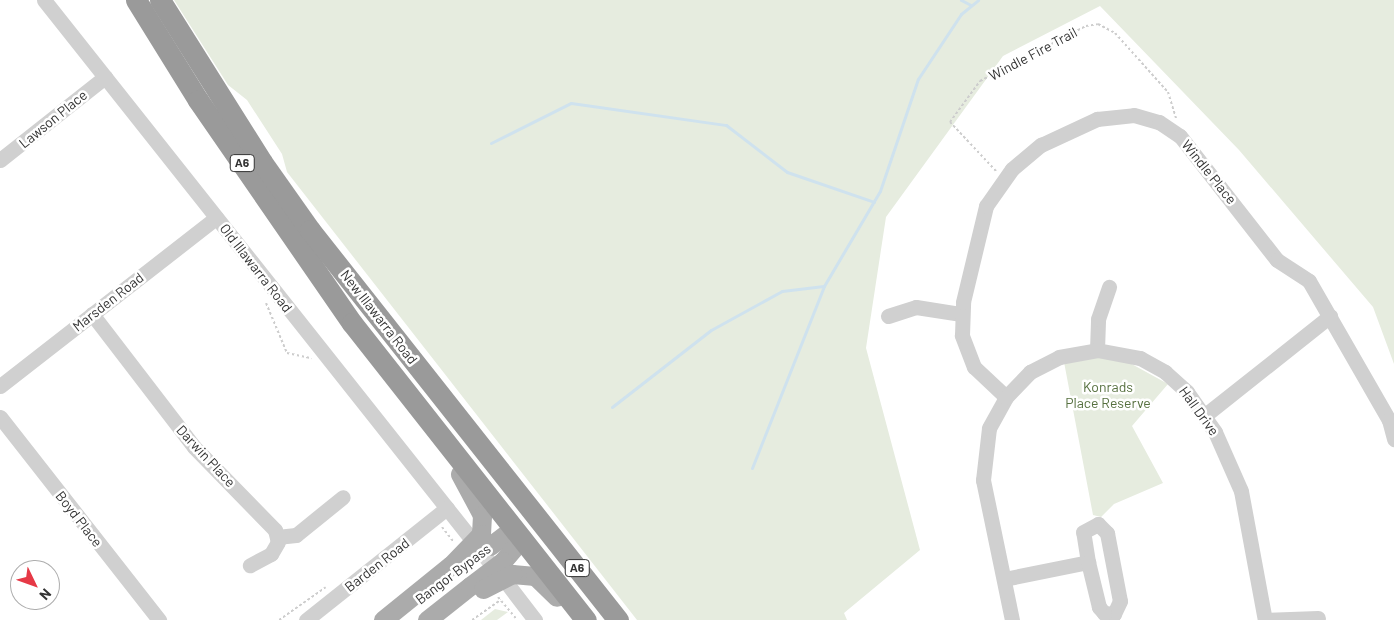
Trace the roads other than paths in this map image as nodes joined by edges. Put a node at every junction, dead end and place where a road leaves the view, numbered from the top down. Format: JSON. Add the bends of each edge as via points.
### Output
{"nodes":[{"id":1,"x":44,"y":0,"type":"edge"},
{"id":2,"x":136,"y":0,"type":"edge"},
{"id":3,"x":160,"y":0,"type":"edge"},
{"id":4,"x":105,"y":77,"type":"junction"},
{"id":5,"x":0,"y":160,"type":"edge"},
{"id":6,"x":216,"y":218,"type":"junction"},
{"id":7,"x":1109,"y":286,"type":"dead end"},
{"id":8,"x":92,"y":314,"type":"junction"},
{"id":9,"x":961,"y":314,"type":"junction"},
{"id":10,"x":888,"y":316,"type":"dead end"},
{"id":11,"x":1330,"y":316,"type":"junction"},
{"id":12,"x":1097,"y":350,"type":"junction"},
{"id":13,"x":0,"y":386,"type":"edge"},
{"id":14,"x":1006,"y":397,"type":"junction"},
{"id":15,"x":1204,"y":416,"type":"junction"},
{"id":16,"x":0,"y":417,"type":"edge"},
{"id":17,"x":442,"y":437,"type":"junction"},
{"id":18,"x":1394,"y":439,"type":"edge"},
{"id":19,"x":343,"y":497,"type":"dead end"},
{"id":20,"x":441,"y":513,"type":"junction"},
{"id":21,"x":535,"y":516,"type":"junction"},
{"id":22,"x":518,"y":533,"type":"junction"},
{"id":23,"x":277,"y":538,"type":"junction"},
{"id":24,"x":480,"y":539,"type":"junction"},
{"id":25,"x":456,"y":562,"type":"junction"},
{"id":26,"x":1088,"y":562,"type":"junction"},
{"id":27,"x":250,"y":565,"type":"dead end"},
{"id":28,"x":1004,"y":579,"type":"junction"},
{"id":29,"x":494,"y":582,"type":"junction"},
{"id":30,"x":1318,"y":618,"type":"dead end"},
{"id":31,"x":159,"y":620,"type":"edge"},
{"id":32,"x":306,"y":620,"type":"edge"},
{"id":33,"x":383,"y":620,"type":"edge"},
{"id":34,"x":393,"y":620,"type":"edge"},
{"id":35,"x":427,"y":620,"type":"edge"},
{"id":36,"x":439,"y":620,"type":"edge"},
{"id":37,"x":535,"y":620,"type":"edge"},
{"id":38,"x":574,"y":620,"type":"edge"},
{"id":39,"x":586,"y":620,"type":"edge"},
{"id":40,"x":618,"y":620,"type":"edge"},
{"id":41,"x":1012,"y":620,"type":"edge"},
{"id":42,"x":1265,"y":620,"type":"edge"}],
"edges":[{"from":1,"to":4,"type":"street","name":"Old Illawarra Road"},
{"from":2,"to":17,"type":"highway","name":"New Illawarra Road","number":"A6","via":[[198,100],[352,324]]},
{"from":3,"to":21,"type":"highway","name":"New Illawarra Road","number":"A6","via":[[247,140],[310,230]]},
{"from":4,"to":5,"type":"street","name":"Lawson Place"},
{"from":4,"to":6,"type":"street","name":"Old Illawarra Road"},
{"from":6,"to":8,"type":"street","name":"Marsden Road"},
{"from":6,"to":20,"type":"street","name":"Old Illawarra Road","via":[[303,339]]},
{"from":7,"to":12,"type":"street","via":[[1098,319]]},
{"from":8,"to":13,"type":"street","name":"Marsden Road"},
{"from":8,"to":23,"type":"street","name":"Darwin Place","via":[[194,447],[241,493]]},
{"from":9,"to":10,"type":"street","via":[[916,307]]},
{"from":9,"to":11,"type":"street","name":"Windle Place","via":[[982,217],[1004,178],[1041,145],[1109,115],[1148,118],[1180,136],[1277,260],[1309,281]]},
{"from":9,"to":14,"type":"street","name":"Windle Place","via":[[969,358],[985,381]]},
{"from":11,"to":15,"type":"street"},
{"from":11,"to":18,"type":"street","name":"Windle Place","via":[[1389,420]]},
{"from":12,"to":14,"type":"street","name":"Hall Drive","via":[[1046,362]]},
{"from":12,"to":15,"type":"street","name":"Hall Drive","via":[[1153,364],[1182,387]]},
{"from":14,"to":28,"type":"street","name":"Hall Drive","via":[[989,428],[983,466]]},
{"from":15,"to":42,"type":"street","name":"Hall Drive","via":[[1237,474]]},
{"from":16,"to":31,"type":"street","name":"Boyd Place"},
{"from":17,"to":22,"type":"highway","name":"New Illawarra Road","number":"A6"},
{"from":17,"to":24,"type":"main road","via":[[446,455],[480,509]]},
{"from":19,"to":23,"type":"street","via":[[296,535]]},
{"from":20,"to":24,"type":"street","name":"Old Illawarra Road"},
{"from":20,"to":32,"type":"street","name":"Barden Road"},
{"from":21,"to":22,"type":"highway"},
{"from":21,"to":40,"type":"highway","name":"New Illawarra Road","number":"A6"},
{"from":22,"to":24,"type":"main road","name":"Bangor Bypass"},
{"from":22,"to":29,"type":"main road","name":"Bangor Bypass"},
{"from":22,"to":39,"type":"highway","name":"New Illawarra Road","number":"A6"},
{"from":23,"to":27,"type":"street","via":[[271,554]]},
{"from":24,"to":25,"type":"main road","name":"Bangor Bypass"},
{"from":25,"to":33,"type":"main road"},
{"from":25,"to":34,"type":"main road","name":"Bangor Bypass"},
{"from":26,"to":26,"type":"street","via":[[1083,532],[1098,524],[1107,533],[1120,601],[1114,614],[1104,614],[1099,607]]},
{"from":26,"to":28,"type":"street"},
{"from":28,"to":41,"type":"street","name":"Hall Drive"},
{"from":29,"to":35,"type":"main road","name":"Bangor Bypass"},
{"from":29,"to":36,"type":"main road"},
{"from":29,"to":37,"type":"street"},
{"from":29,"to":38,"type":"main road","via":[[541,580]]},
{"from":30,"to":42,"type":"street"}]}
